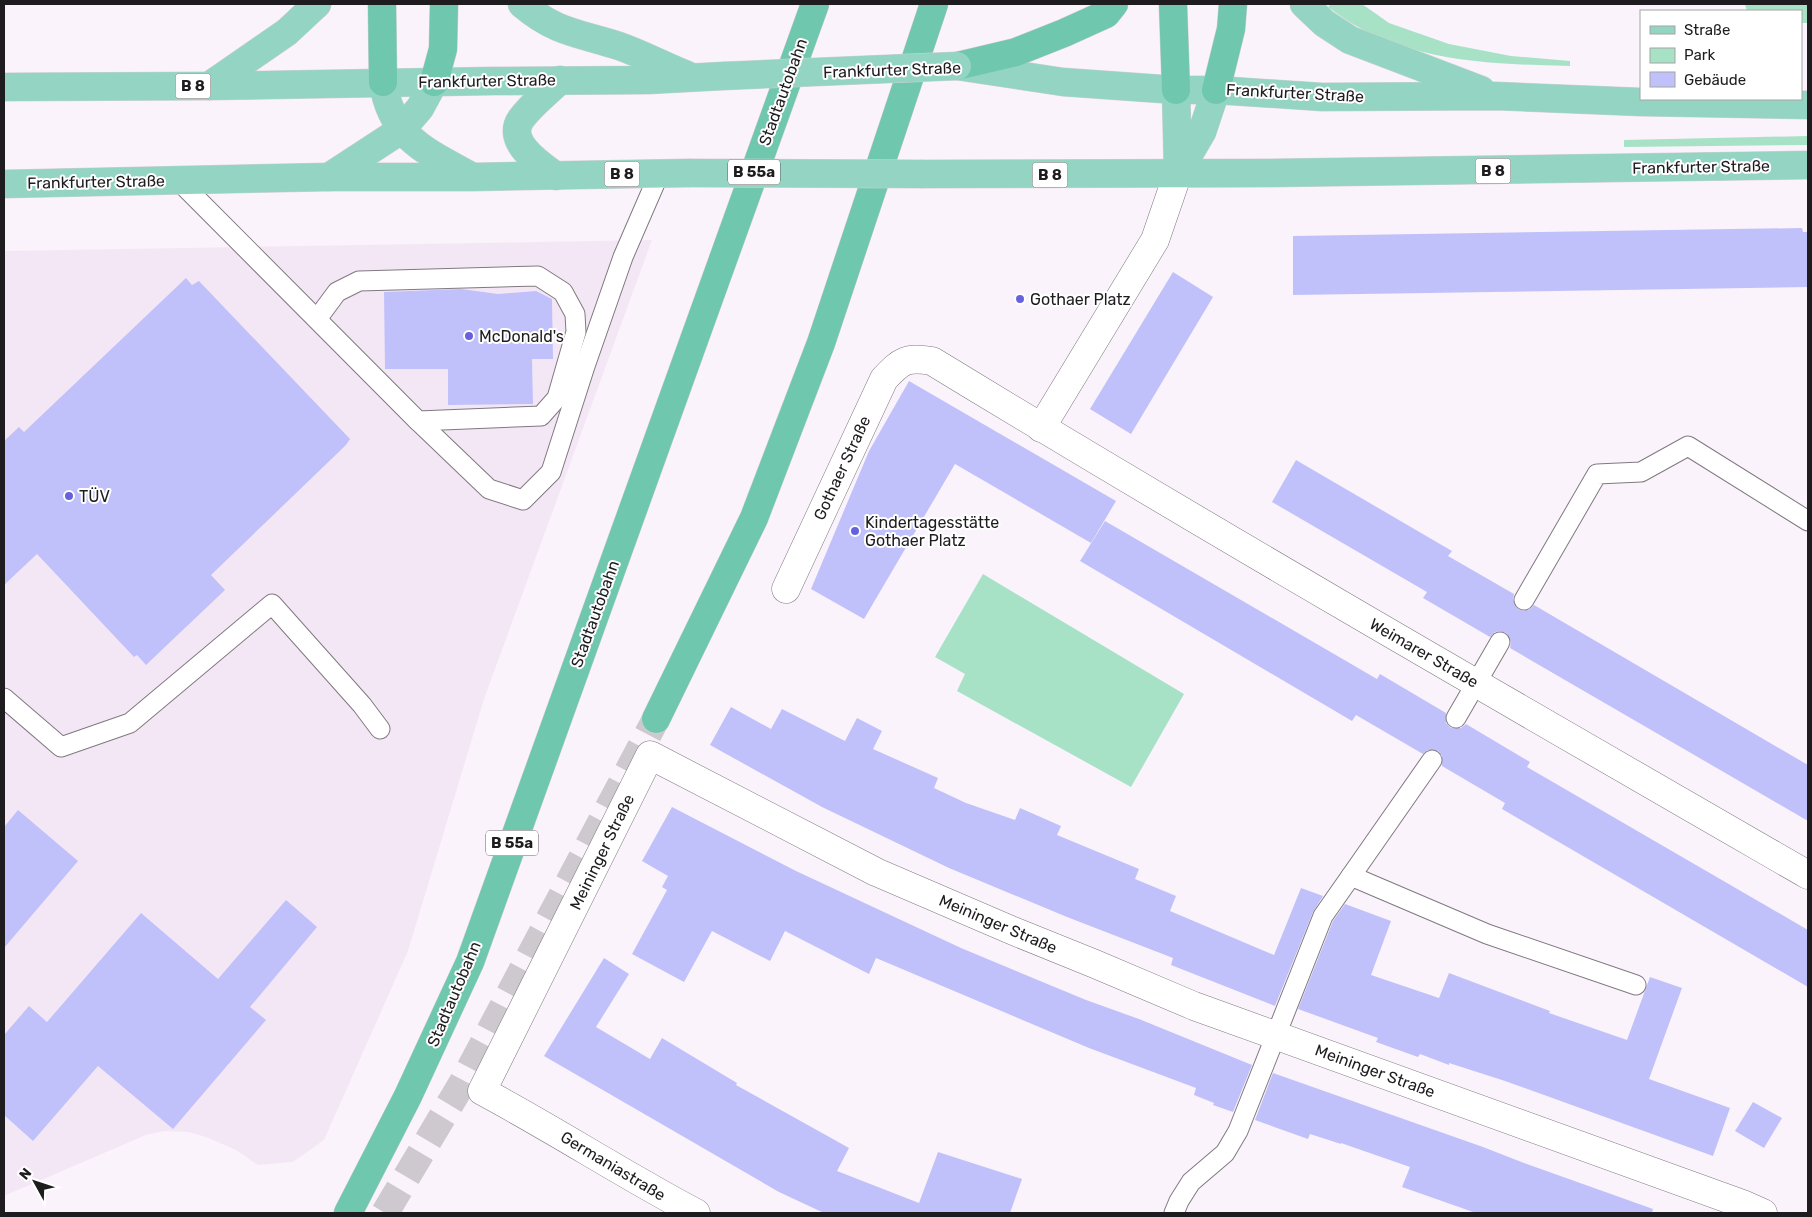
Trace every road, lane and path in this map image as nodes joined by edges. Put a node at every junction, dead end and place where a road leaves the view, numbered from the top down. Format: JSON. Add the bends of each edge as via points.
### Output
{"nodes":[{"id":1,"x":317,"y":4,"type":"edge"},
{"id":2,"x":382,"y":4,"type":"edge"},
{"id":3,"x":444,"y":4,"type":"edge"},
{"id":4,"x":522,"y":4,"type":"edge"},
{"id":5,"x":815,"y":4,"type":"edge"},
{"id":6,"x":934,"y":4,"type":"edge"},
{"id":7,"x":1114,"y":4,"type":"edge"},
{"id":8,"x":1172,"y":4,"type":"edge"},
{"id":9,"x":1234,"y":4,"type":"edge"},
{"id":10,"x":1304,"y":4,"type":"edge"},
{"id":11,"x":957,"y":66,"type":"junction"},
{"id":12,"x":695,"y":79,"type":"junction"},
{"id":13,"x":560,"y":80,"type":"junction"},
{"id":14,"x":383,"y":82,"type":"junction"},
{"id":15,"x":434,"y":82,"type":"junction"},
{"id":16,"x":4,"y":86,"type":"edge"},
{"id":17,"x":209,"y":86,"type":"junction"},
{"id":18,"x":1176,"y":90,"type":"junction"},
{"id":19,"x":1216,"y":90,"type":"junction"},
{"id":20,"x":1496,"y":96,"type":"junction"},
{"id":21,"x":1808,"y":105,"type":"edge"},
{"id":22,"x":402,"y":130,"type":"junction"},
{"id":23,"x":1808,"y":165,"type":"edge"},
{"id":24,"x":1178,"y":173,"type":"junction"},
{"id":25,"x":659,"y":174,"type":"junction"},
{"id":26,"x":556,"y":176,"type":"junction"},
{"id":27,"x":329,"y":177,"type":"junction"},
{"id":28,"x":473,"y":177,"type":"junction"},
{"id":29,"x":179,"y":181,"type":"junction"},
{"id":30,"x":4,"y":184,"type":"edge"},
{"id":31,"x":317,"y":319,"type":"junction"},
{"id":32,"x":418,"y":421,"type":"junction"},
{"id":33,"x":1041,"y":428,"type":"junction"},
{"id":34,"x":1808,"y":521,"type":"edge"},
{"id":35,"x":786,"y":589,"type":"dead end"},
{"id":36,"x":1524,"y":600,"type":"dead end"},
{"id":37,"x":1500,"y":642,"type":"dead end"},
{"id":38,"x":1476,"y":684,"type":"junction"},
{"id":39,"x":4,"y":698,"type":"edge"},
{"id":40,"x":1456,"y":718,"type":"dead end"},
{"id":41,"x":656,"y":719,"type":"tunnel mouth"},
{"id":42,"x":380,"y":729,"type":"dead end"},
{"id":43,"x":1432,"y":760,"type":"dead end"},
{"id":44,"x":1808,"y":875,"type":"edge"},
{"id":45,"x":1351,"y":876,"type":"junction"},
{"id":46,"x":1636,"y":986,"type":"dead end"},
{"id":47,"x":1276,"y":1035,"type":"junction"},
{"id":48,"x":531,"y":1117,"type":"joint"},
{"id":49,"x":348,"y":1213,"type":"edge"},
{"id":50,"x":696,"y":1213,"type":"edge"},
{"id":51,"x":1174,"y":1213,"type":"edge"},
{"id":52,"x":1763,"y":1213,"type":"edge"}],
"edges":[{"from":1,"to":17,"type":"main road","via":[[287,32]]},
{"from":2,"to":14,"type":"highway"},
{"from":3,"to":15,"type":"highway","via":[[443,50]]},
{"from":4,"to":12,"type":"main road","via":[[559,28],[619,46]]},
{"from":5,"to":49,"type":"highway","name":"Stadtautobahn","number":"B 55a","via":[[470,962],[408,1096]]},
{"from":6,"to":41,"type":"highway","via":[[822,343],[754,518]]},
{"from":7,"to":11,"type":"highway","via":[[1106,14],[1016,52]]},
{"from":8,"to":18,"type":"highway"},
{"from":9,"to":19,"type":"highway"},
{"from":10,"to":20,"type":"main road","via":[[1324,23],[1350,40]]},
{"from":11,"to":12,"type":"main road","name":"Frankfurter Straße","number":"B 8","bridge":true},
{"from":11,"to":18,"type":"main road","name":"Frankfurter Straße","number":"B 8","via":[[1063,82]]},
{"from":12,"to":13,"type":"main road","name":"Frankfurter Straße","number":"B 8"},
{"from":13,"to":15,"type":"main road","name":"Frankfurter Straße","number":"B 8"},
{"from":13,"to":26,"type":"main road","via":[[522,118],[518,127],[525,151]]},
{"from":14,"to":15,"type":"main road","name":"Frankfurter Straße","number":"B 8"},
{"from":14,"to":17,"type":"main road","name":"Frankfurter Straße","number":"B 8"},
{"from":14,"to":22,"type":"main road","via":[[388,106]]},
{"from":15,"to":22,"type":"main road","via":[[420,108]]},
{"from":16,"to":17,"type":"main road","name":"Frankfurter Straße","number":"B 8"},
{"from":18,"to":19,"type":"main road","name":"Frankfurter Straße","number":"B 8"},
{"from":18,"to":24,"type":"main road"},
{"from":19,"to":20,"type":"main road","name":"Frankfurter Straße","number":"B 8","via":[[1322,97]]},
{"from":19,"to":24,"type":"main road","via":[[1202,132]]},
{"from":20,"to":21,"type":"main road","name":"Frankfurter Straße","number":"B 8"},
{"from":22,"to":27,"type":"main road"},
{"from":22,"to":28,"type":"main road","via":[[425,150]]},
{"from":23,"to":24,"type":"main road","name":"Frankfurter Straße","number":"B 8"},
{"from":24,"to":25,"type":"main road","name":"Frankfurter Straße","number":"B 8","bridge":true},
{"from":24,"to":33,"type":"street","via":[[1155,240]]},
{"from":25,"to":26,"type":"main road","name":"Frankfurter Straße","number":"B 8"},
{"from":25,"to":32,"type":"lane","via":[[623,256],[551,472],[523,500],[489,489]]},
{"from":26,"to":28,"type":"main road","name":"Frankfurter Straße","number":"B 8"},
{"from":27,"to":28,"type":"main road","name":"Frankfurter Straße","number":"B 8"},
{"from":27,"to":29,"type":"main road","name":"Frankfurter Straße","number":"B 8"},
{"from":29,"to":30,"type":"main road","name":"Frankfurter Straße","number":"B 8"},
{"from":29,"to":31,"type":"lane"},
{"from":31,"to":32,"type":"lane"},
{"from":31,"to":32,"type":"lane","via":[[336,292],[359,281],[538,276],[563,292],[575,314],[576,332],[557,398],[541,416]]},
{"from":33,"to":35,"type":"street","name":"Gothaer Straße","via":[[932,361],[912,358],[897,365],[884,379]]},
{"from":33,"to":38,"type":"street","name":"Weimarer Straße"},
{"from":34,"to":36,"type":"lane","via":[[1688,446],[1641,472],[1597,474]]},
{"from":37,"to":38,"type":"lane"},
{"from":38,"to":40,"type":"lane"},
{"from":38,"to":44,"type":"street","name":"Weimarer Straße"},
{"from":39,"to":42,"type":"lane","via":[[61,747],[130,723],[272,604]]},
{"from":43,"to":45,"type":"lane"},
{"from":45,"to":46,"type":"lane","via":[[1487,934]]},
{"from":45,"to":47,"type":"lane","via":[[1323,916]]},
{"from":47,"to":48,"type":"street","name":"Meininger Straße","via":[[1194,1006],[876,872],[650,756],[482,1090]]},
{"from":47,"to":51,"type":"lane","via":[[1238,1131],[1225,1154],[1191,1182]]},
{"from":47,"to":52,"type":"street","name":"Meininger Straße"},
{"from":48,"to":50,"type":"street","name":"Germaniastraße"}]}
